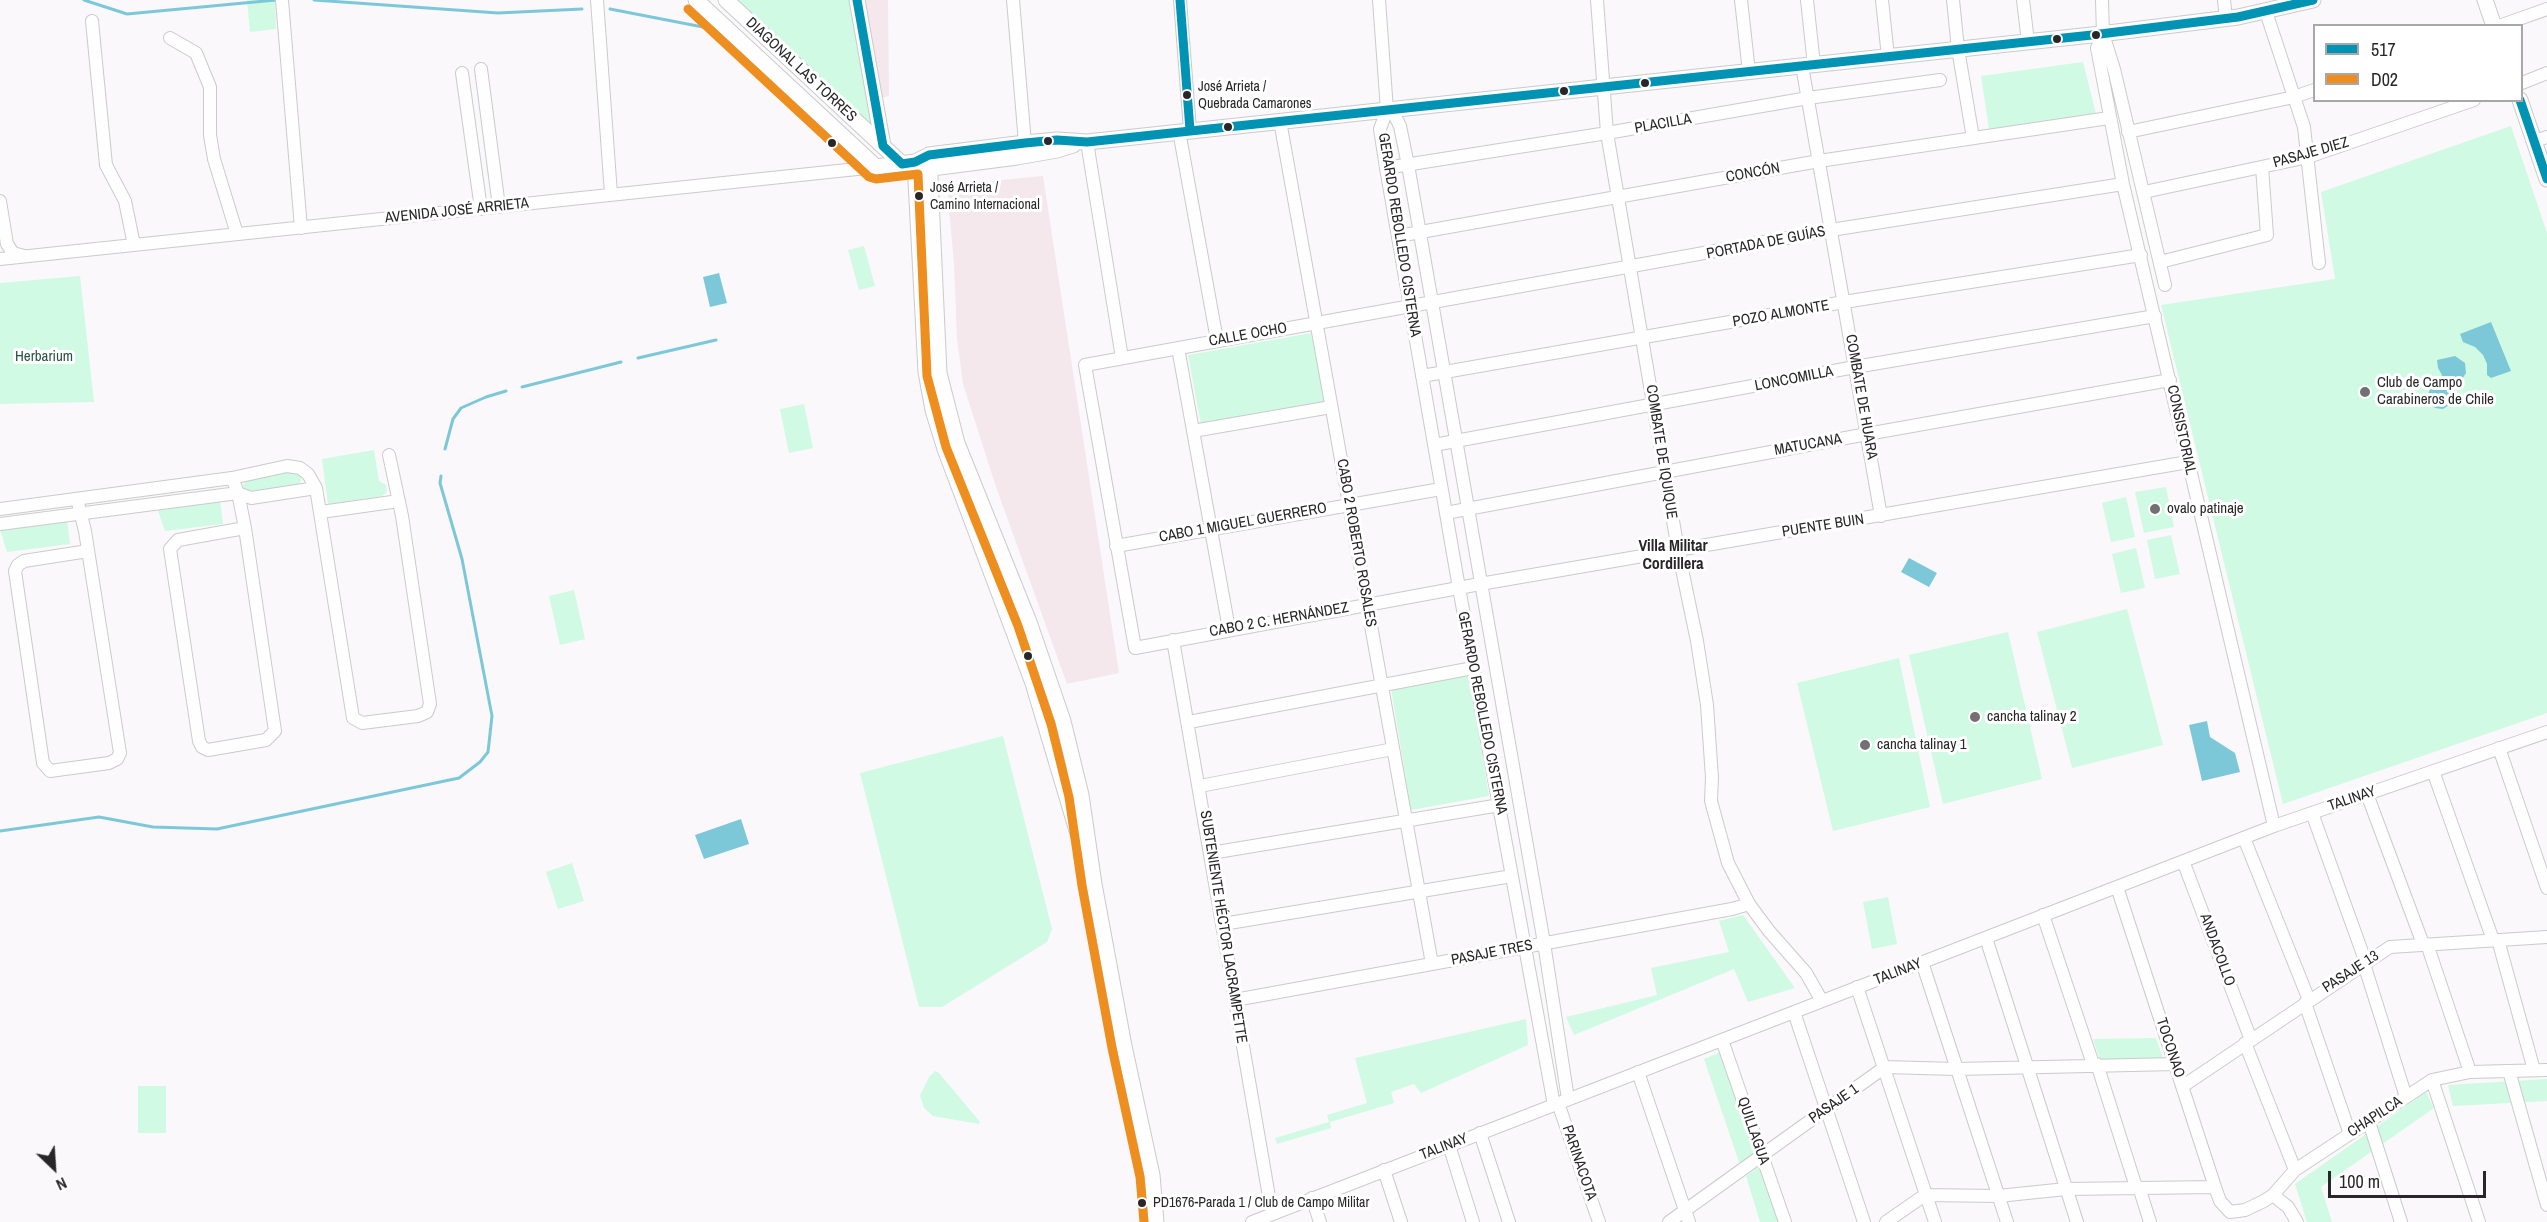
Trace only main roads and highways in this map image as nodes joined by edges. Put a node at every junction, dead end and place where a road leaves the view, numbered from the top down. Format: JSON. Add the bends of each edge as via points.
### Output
{"nodes":[{"id":1,"x":696,"y":0,"type":"edge"},
{"id":2,"x":726,"y":0,"type":"edge"},
{"id":3,"x":857,"y":0,"type":"edge"},
{"id":4,"x":2313,"y":0,"type":"edge"},
{"id":5,"x":2485,"y":0,"type":"edge"},
{"id":6,"x":2493,"y":24,"type":"edge"},
{"id":7,"x":2521,"y":102,"type":"edge"},
{"id":8,"x":2541,"y":139,"type":"edge"},
{"id":9,"x":1083,"y":142,"type":"junction"},
{"id":10,"x":883,"y":146,"type":"junction"},
{"id":11,"x":930,"y":162,"type":"junction"},
{"id":12,"x":908,"y":163,"type":"junction"},
{"id":13,"x":876,"y":167,"type":"joint"},
{"id":14,"x":2547,"y":179,"type":"edge"},
{"id":15,"x":1094,"y":884,"type":"junction"},
{"id":16,"x":1156,"y":1222,"type":"edge"}],
"edges":[{"from":1,"to":13,"type":"main road","name":"DIAGONAL LAS TORRES"},
{"from":2,"to":10,"type":"main road","name":"DIAGONAL LAS TORRES"},
{"from":3,"to":10,"type":"main road"},
{"from":4,"to":9,"type":"main road","name":"AVENIDA JOSÉ ARRIETA","via":[[2226,19],[2103,34]]},
{"from":5,"to":6,"type":"main road"},
{"from":7,"to":8,"type":"main road"},
{"from":8,"to":14,"type":"main road"},
{"from":9,"to":11,"type":"main road","name":"AVENIDA JOSÉ ARRIETA","via":[[1047,152]]},
{"from":9,"to":11,"type":"main road","name":"AVENIDA JOSÉ ARRIETA","via":[[1025,143]]},
{"from":10,"to":12,"type":"main road","name":"DIAGONAL LAS TORRES"},
{"from":11,"to":12,"type":"main road","name":"AVENIDA JOSÉ ARRIETA"},
{"from":11,"to":15,"type":"main road","via":[[936,337],[946,407],[1053,691],[1081,795]]},
{"from":12,"to":13,"type":"main road","name":"AVENIDA JOSÉ ARRIETA"},
{"from":12,"to":15,"type":"main road","via":[[926,372],[933,410],[1037,694]]},
{"from":15,"to":16,"type":"main road","via":[[1152,1175]]}]}
